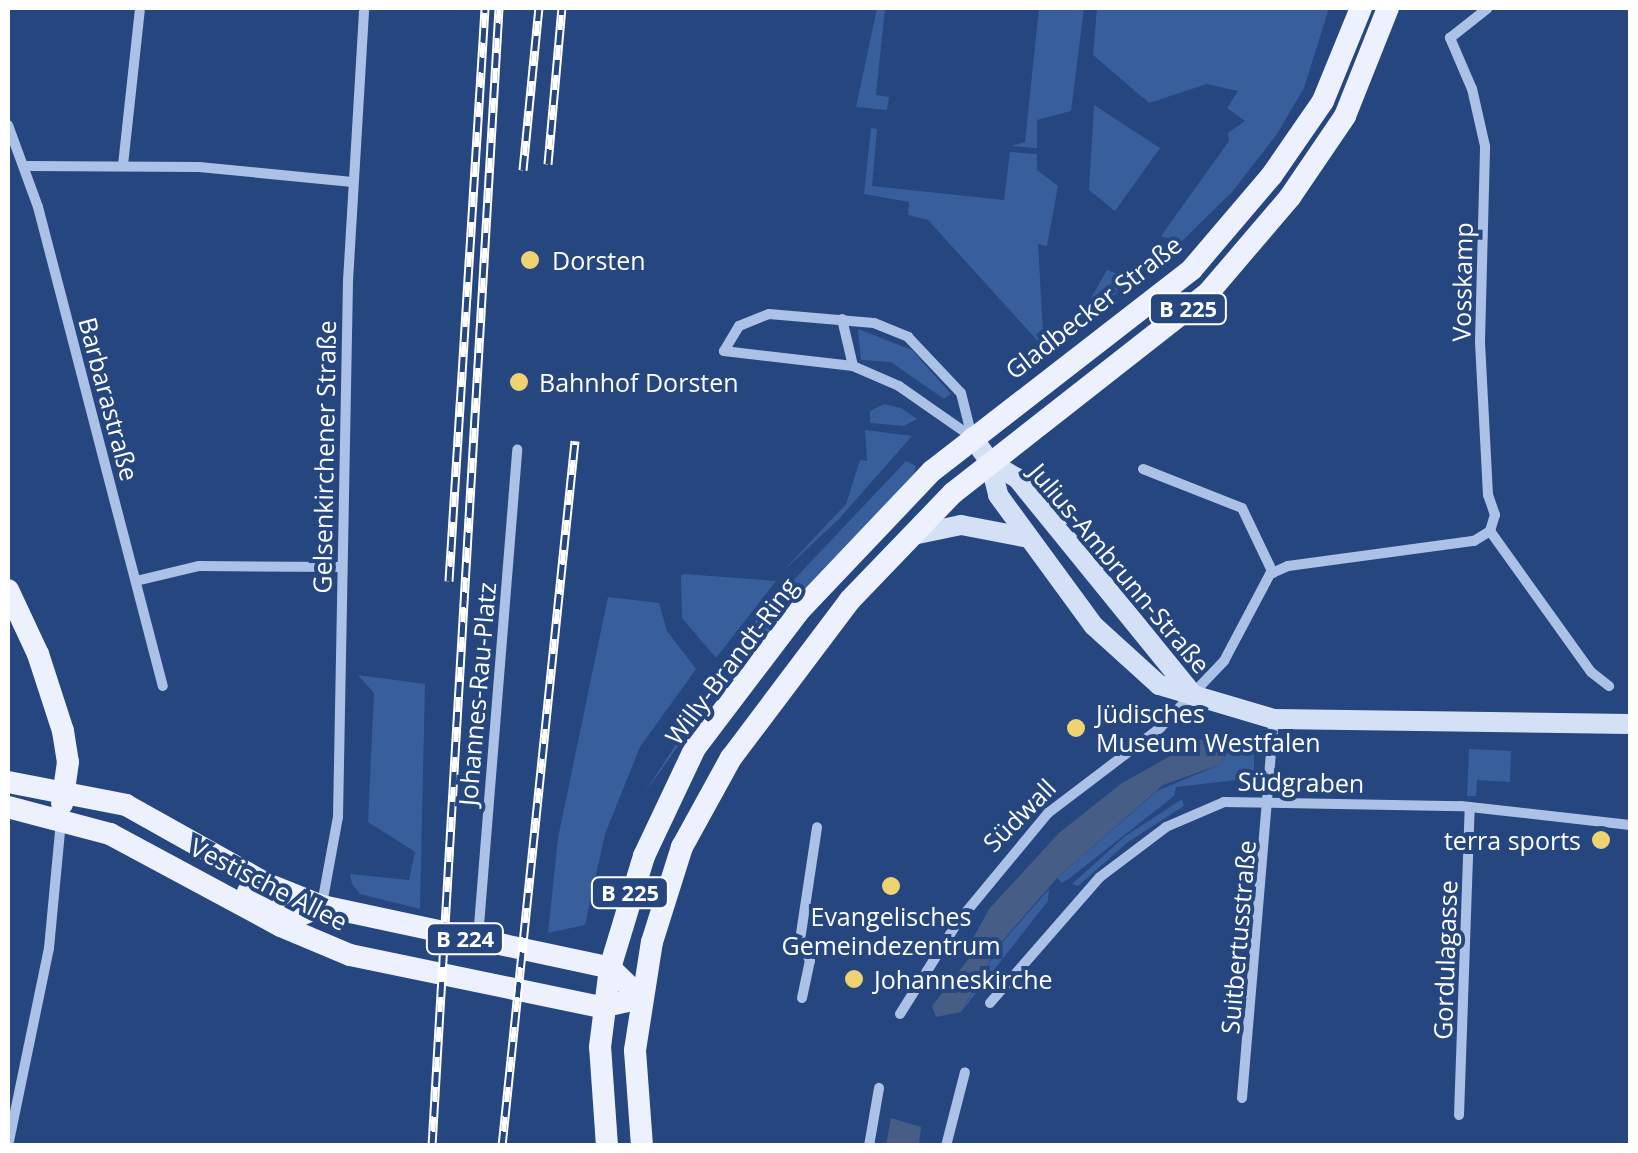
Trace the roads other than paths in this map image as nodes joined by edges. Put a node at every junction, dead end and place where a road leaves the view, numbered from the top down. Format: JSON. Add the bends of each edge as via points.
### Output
{"nodes":[{"id":1,"x":140,"y":8,"type":"edge"},
{"id":2,"x":364,"y":8,"type":"edge"},
{"id":3,"x":1362,"y":8,"type":"edge"},
{"id":4,"x":1388,"y":8,"type":"edge"},
{"id":5,"x":1488,"y":8,"type":"edge"},
{"id":6,"x":8,"y":125,"type":"edge"},
{"id":7,"x":26,"y":166,"type":"junction"},
{"id":8,"x":122,"y":166,"type":"junction"},
{"id":9,"x":352,"y":182,"type":"junction"},
{"id":10,"x":842,"y":320,"type":"junction"},
{"id":11,"x":853,"y":366,"type":"junction"},
{"id":12,"x":972,"y":437,"type":"junction"},
{"id":13,"x":517,"y":450,"type":"dead end"},
{"id":14,"x":990,"y":462,"type":"junction"},
{"id":15,"x":1142,"y":469,"type":"dead end"},
{"id":16,"x":1490,"y":531,"type":"junction"},
{"id":17,"x":913,"y":535,"type":"junction"},
{"id":18,"x":1029,"y":538,"type":"junction"},
{"id":19,"x":341,"y":567,"type":"junction"},
{"id":20,"x":1272,"y":573,"type":"junction"},
{"id":21,"x":136,"y":580,"type":"junction"},
{"id":22,"x":8,"y":590,"type":"edge"},
{"id":23,"x":163,"y":686,"type":"dead end"},
{"id":24,"x":1609,"y":686,"type":"dead end"},
{"id":25,"x":1194,"y":696,"type":"junction"},
{"id":26,"x":1274,"y":719,"type":"junction"},
{"id":27,"x":1630,"y":724,"type":"edge"},
{"id":28,"x":8,"y":782,"type":"edge"},
{"id":29,"x":62,"y":790,"type":"junction"},
{"id":30,"x":1270,"y":798,"type":"junction"},
{"id":31,"x":8,"y":807,"type":"edge"},
{"id":32,"x":1470,"y":807,"type":"junction"},
{"id":33,"x":62,"y":819,"type":"junction"},
{"id":34,"x":1630,"y":825,"type":"edge"},
{"id":35,"x":817,"y":827,"type":"dead end"},
{"id":36,"x":132,"y":844,"type":"junction"},
{"id":37,"x":322,"y":906,"type":"junction"},
{"id":38,"x":477,"y":941,"type":"junction"},
{"id":39,"x":610,"y":968,"type":"junction"},
{"id":40,"x":641,"y":998,"type":"junction"},
{"id":41,"x":802,"y":998,"type":"dead end"},
{"id":42,"x":990,"y":1003,"type":"dead end"},
{"id":43,"x":601,"y":1007,"type":"junction"},
{"id":44,"x":900,"y":1014,"type":"dead end"},
{"id":45,"x":965,"y":1072,"type":"dead end"},
{"id":46,"x":879,"y":1088,"type":"dead end"},
{"id":47,"x":1242,"y":1098,"type":"dead end"},
{"id":48,"x":1459,"y":1115,"type":"dead end"},
{"id":49,"x":8,"y":1146,"type":"edge"},
{"id":50,"x":607,"y":1146,"type":"edge"},
{"id":51,"x":642,"y":1146,"type":"edge"},
{"id":52,"x":868,"y":1146,"type":"edge"},
{"id":53,"x":946,"y":1146,"type":"edge"}],
"edges":[{"from":1,"to":8,"type":"street"},
{"from":2,"to":9,"type":"street","name":"Gelsenkirchener Straße"},
{"from":3,"to":12,"type":"main road","name":"Gladbecker Straße","number":"B 225","via":[[1322,102],[1272,175],[1192,269]]},
{"from":4,"to":14,"type":"main road","number":"B 225","via":[[1345,116],[1244,253],[1209,292]]},
{"from":5,"to":16,"type":"street","name":"Vosskamp","via":[[1450,38],[1472,88],[1485,146],[1480,342],[1488,495],[1495,515]]},
{"from":6,"to":7,"type":"street","name":"Barbarastraße"},
{"from":7,"to":8,"type":"street"},
{"from":7,"to":21,"type":"street","name":"Barbarastraße"},
{"from":8,"to":9,"type":"street"},
{"from":9,"to":19,"type":"street","name":"Gelsenkirchener Straße"},
{"from":10,"to":11,"type":"street"},
{"from":10,"to":11,"type":"street","via":[[762,314],[732,332],[724,351]]},
{"from":10,"to":12,"type":"street","via":[[892,328],[922,348],[961,393]]},
{"from":11,"to":12,"type":"street","via":[[899,386]]},
{"from":12,"to":14,"type":"main road"},
{"from":12,"to":39,"type":"main road","name":"Willy-Brandt-Ring","number":"B 225","via":[[831,574],[695,748],[644,856]]},
{"from":13,"to":38,"type":"street","name":"Johannes-Rau-Platz"},
{"from":14,"to":17,"type":"main road","number":"B 225"},
{"from":14,"to":18,"type":"main road","name":"Julius-Ambrunn-Straße","via":[[998,495]]},
{"from":14,"to":25,"type":"main road","name":"Julius-Ambrunn-Straße","via":[[1017,478]]},
{"from":15,"to":20,"type":"street","via":[[1242,508]]},
{"from":16,"to":20,"type":"street","via":[[1474,541]]},
{"from":16,"to":24,"type":"street","via":[[1591,672]]},
{"from":17,"to":18,"type":"main road","via":[[961,526]]},
{"from":17,"to":40,"type":"main road","number":"B 225","via":[[786,678],[723,771],[667,887]]},
{"from":18,"to":25,"type":"main road","name":"Julius-Ambrunn-Straße","via":[[1094,626],[1159,685]]},
{"from":19,"to":21,"type":"street","via":[[199,566]]},
{"from":19,"to":37,"type":"street","name":"Gelsenkirchener Straße","via":[[338,817]]},
{"from":20,"to":25,"type":"street","via":[[1224,661]]},
{"from":21,"to":23,"type":"street","name":"Barbarastraße"},
{"from":22,"to":29,"type":"main road","via":[[55,700],[68,762]]},
{"from":25,"to":26,"type":"main road"},
{"from":25,"to":44,"type":"street","name":"Südwall","via":[[1048,813],[956,922]]},
{"from":26,"to":27,"type":"main road"},
{"from":26,"to":30,"type":"street","name":"Suitbertusstraße"},
{"from":28,"to":29,"type":"main road","name":"Vestische Allee"},
{"from":29,"to":33,"type":"main road"},
{"from":29,"to":37,"type":"main road","name":"Vestische Allee","number":"B 224","via":[[160,820],[266,884]]},
{"from":30,"to":32,"type":"street","name":"Südgraben"},
{"from":30,"to":42,"type":"street","name":"Südgraben","via":[[1224,802],[1166,826],[1069,907]]},
{"from":30,"to":47,"type":"street","name":"Suitbertusstraße"},
{"from":31,"to":33,"type":"main road","name":"Vestische Allee"},
{"from":32,"to":34,"type":"street","name":"Südgraben"},
{"from":32,"to":48,"type":"street","name":"Gordulagasse"},
{"from":33,"to":36,"type":"main road","name":"Vestische Allee","number":"B 224"},
{"from":33,"to":49,"type":"street","via":[[48,955]]},
{"from":35,"to":41,"type":"street","via":[[800,940],[810,961]]},
{"from":36,"to":37,"type":"main road","name":"Vestische Allee","via":[[170,851],[298,916]]},
{"from":36,"to":43,"type":"main road","name":"Vestische Allee","number":"B 224","via":[[334,950]]},
{"from":37,"to":38,"type":"main road","name":"Vestische Allee","number":"B 224"},
{"from":38,"to":39,"type":"main road","name":"Vestische Allee","number":"B 224"},
{"from":39,"to":40,"type":"main road"},
{"from":39,"to":43,"type":"main road","name":"Willy-Brandt-Ring"},
{"from":40,"to":43,"type":"main road","name":"Vestische Allee","number":"B 224"},
{"from":40,"to":51,"type":"main road","via":[[635,1090]]},
{"from":43,"to":50,"type":"main road","name":"Willy-Brandt-Ring"},
{"from":45,"to":53,"type":"street"},
{"from":46,"to":52,"type":"street"}]}
